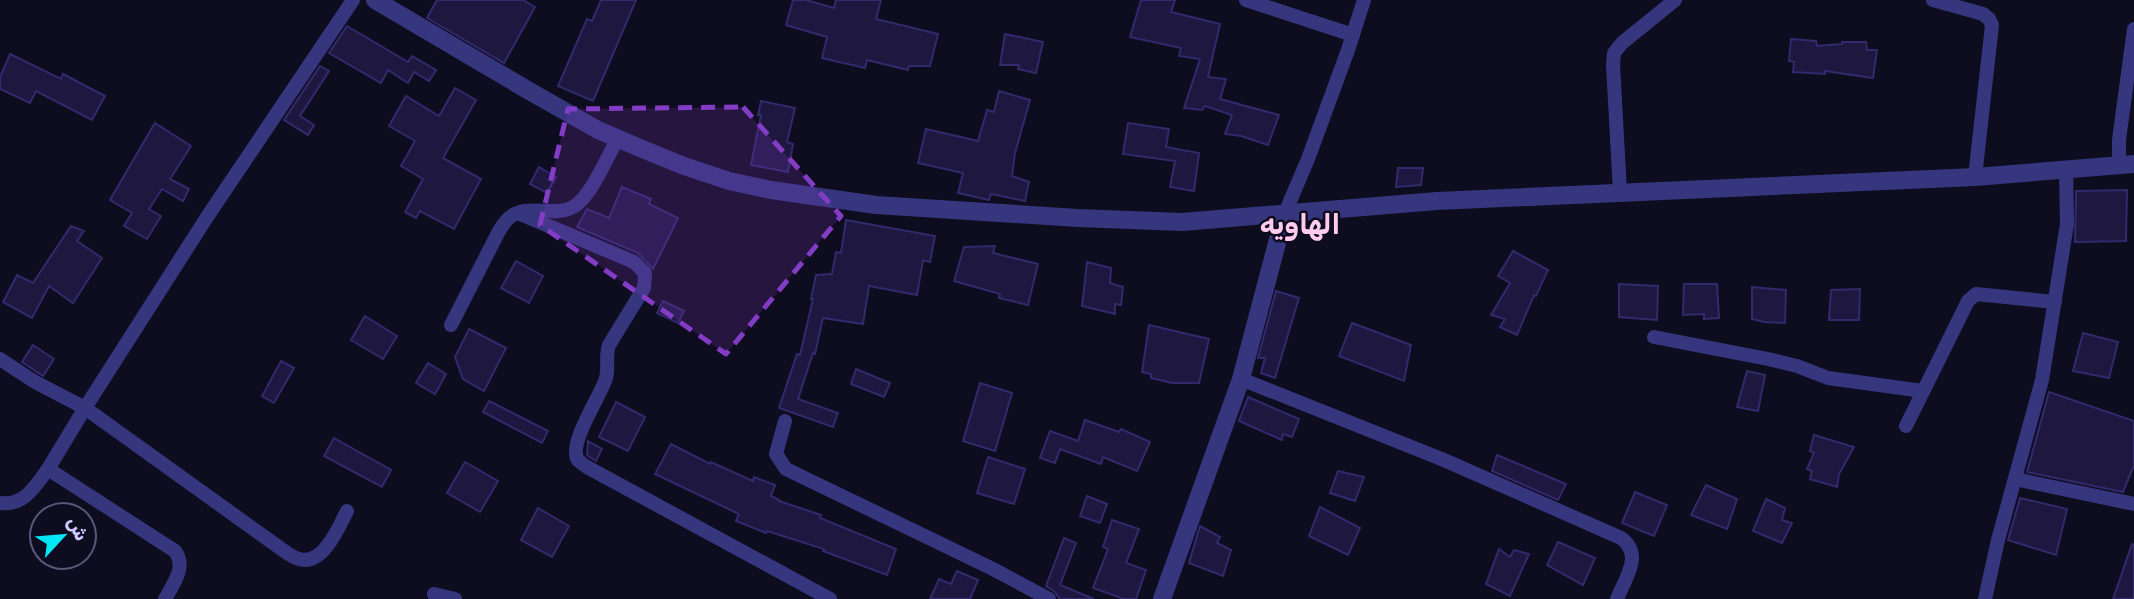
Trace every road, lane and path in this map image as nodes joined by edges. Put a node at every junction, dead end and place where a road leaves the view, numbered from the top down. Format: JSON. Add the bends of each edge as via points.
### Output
{"nodes":[{"id":1,"x":353,"y":0,"type":"edge"},
{"id":2,"x":375,"y":0,"type":"edge"},
{"id":3,"x":1246,"y":0,"type":"edge"},
{"id":4,"x":1364,"y":0,"type":"edge"},
{"id":5,"x":1675,"y":0,"type":"edge"},
{"id":6,"x":1933,"y":0,"type":"edge"},
{"id":7,"x":2134,"y":29,"type":"edge"},
{"id":8,"x":1353,"y":35,"type":"junction"},
{"id":9,"x":618,"y":138,"type":"junction"},
{"id":10,"x":2126,"y":164,"type":"edge"},
{"id":11,"x":2066,"y":169,"type":"junction"},
{"id":12,"x":1975,"y":177,"type":"junction"},
{"id":13,"x":1620,"y":192,"type":"junction"},
{"id":14,"x":518,"y":213,"type":"junction"},
{"id":15,"x":1285,"y":214,"type":"junction"},
{"id":16,"x":2055,"y":302,"type":"junction"},
{"id":17,"x":451,"y":325,"type":"dead end"},
{"id":18,"x":1654,"y":337,"type":"dead end"},
{"id":19,"x":0,"y":359,"type":"edge"},
{"id":20,"x":1241,"y":379,"type":"junction"},
{"id":21,"x":1923,"y":391,"type":"junction"},
{"id":22,"x":85,"y":408,"type":"junction"},
{"id":23,"x":785,"y":421,"type":"dead end"},
{"id":24,"x":1906,"y":426,"type":"dead end"},
{"id":25,"x":48,"y":469,"type":"junction"},
{"id":26,"x":2015,"y":479,"type":"junction"},
{"id":27,"x":0,"y":503,"type":"edge"},
{"id":28,"x":2134,"y":504,"type":"edge"},
{"id":29,"x":347,"y":511,"type":"dead end"},
{"id":30,"x":434,"y":594,"type":"dead end"},
{"id":31,"x":166,"y":599,"type":"edge"},
{"id":32,"x":455,"y":599,"type":"edge"},
{"id":33,"x":830,"y":599,"type":"edge"},
{"id":34,"x":1049,"y":599,"type":"edge"},
{"id":35,"x":1162,"y":599,"type":"edge"},
{"id":36,"x":1617,"y":599,"type":"edge"},
{"id":37,"x":1985,"y":599,"type":"edge"}],
"edges":[{"from":1,"to":22,"type":"street"},
{"from":2,"to":9,"type":"street"},
{"from":3,"to":8,"type":"street"},
{"from":4,"to":8,"type":"street"},
{"from":5,"to":13,"type":"street","via":[[1614,53]]},
{"from":6,"to":12,"type":"street","via":[[1983,14],[1992,25]]},
{"from":7,"to":10,"type":"street","via":[[2119,140]]},
{"from":8,"to":15,"type":"street"},
{"from":9,"to":14,"type":"street","via":[[575,206],[564,211]]},
{"from":9,"to":15,"type":"street","via":[[729,181],[876,205],[1182,222]]},
{"from":10,"to":11,"type":"street"},
{"from":11,"to":12,"type":"street"},
{"from":11,"to":16,"type":"street","via":[[2067,224]]},
{"from":12,"to":13,"type":"street"},
{"from":13,"to":15,"type":"street"},
{"from":14,"to":17,"type":"street","via":[[499,231]]},
{"from":14,"to":33,"type":"street","via":[[634,262],[645,273],[644,288],[609,345],[606,379],[577,445],[578,460]]},
{"from":15,"to":20,"type":"street"},
{"from":16,"to":21,"type":"street","via":[[1976,294],[1968,301]]},
{"from":16,"to":26,"type":"street","via":[[2042,380]]},
{"from":18,"to":21,"type":"street","via":[[1768,359],[1828,378]]},
{"from":19,"to":22,"type":"street"},
{"from":20,"to":35,"type":"street"},
{"from":20,"to":36,"type":"street","via":[[1444,460],[1621,538],[1633,551],[1633,559]]},
{"from":21,"to":24,"type":"street"},
{"from":22,"to":25,"type":"street"},
{"from":22,"to":29,"type":"street","via":[[301,560],[326,548]]},
{"from":23,"to":34,"type":"street","via":[[776,454],[786,469]]},
{"from":25,"to":27,"type":"street","via":[[25,498]]},
{"from":25,"to":31,"type":"street","via":[[179,555],[181,566]]},
{"from":26,"to":28,"type":"street"},
{"from":26,"to":37,"type":"street"},
{"from":30,"to":32,"type":"street"}]}
